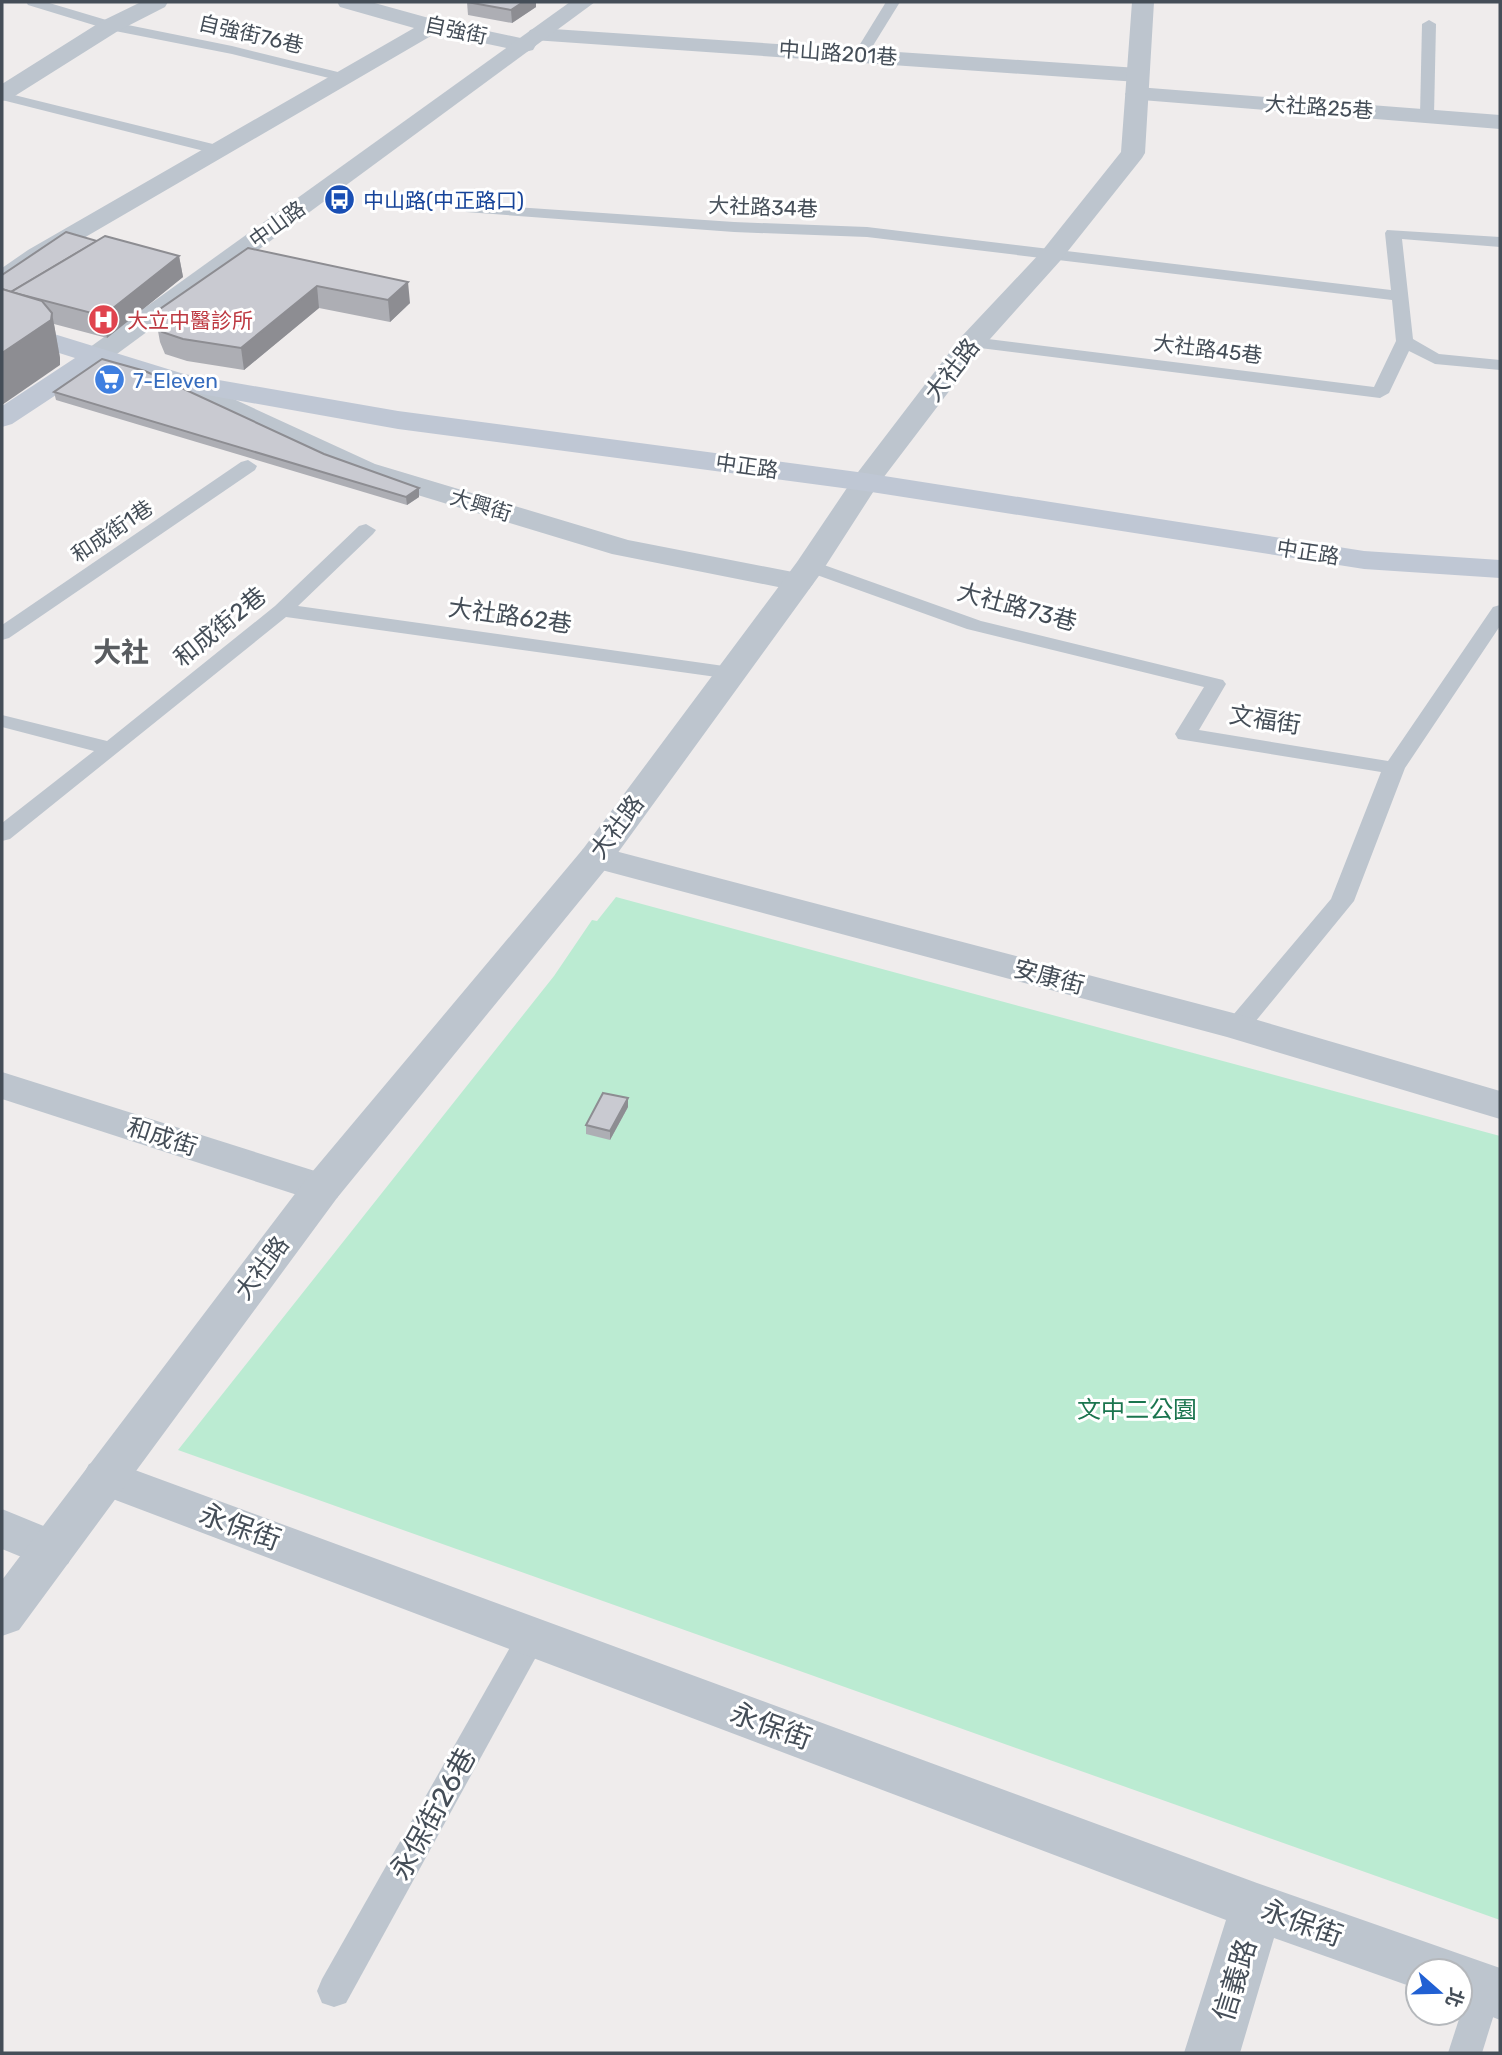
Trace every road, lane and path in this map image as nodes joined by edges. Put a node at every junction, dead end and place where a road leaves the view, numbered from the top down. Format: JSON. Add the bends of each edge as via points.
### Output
{"nodes":[{"id":1,"x":33,"y":2,"type":"edge"},
{"id":2,"x":157,"y":2,"type":"edge"},
{"id":3,"x":348,"y":2,"type":"edge"},
{"id":4,"x":584,"y":2,"type":"edge"},
{"id":5,"x":893,"y":2,"type":"edge"},
{"id":6,"x":1143,"y":2,"type":"edge"},
{"id":7,"x":1429,"y":24,"type":"dead end"},
{"id":8,"x":110,"y":26,"type":"junction"},
{"id":9,"x":433,"y":26,"type":"junction"},
{"id":10,"x":531,"y":40,"type":"junction"},
{"id":11,"x":861,"y":54,"type":"junction"},
{"id":12,"x":341,"y":77,"type":"junction"},
{"id":13,"x":1138,"y":85,"type":"junction"},
{"id":14,"x":2,"y":95,"type":"edge"},
{"id":15,"x":1427,"y":114,"type":"junction"},
{"id":16,"x":1500,"y":121,"type":"edge"},
{"id":17,"x":220,"y":150,"type":"junction"},
{"id":18,"x":472,"y":209,"type":"dead end"},
{"id":19,"x":1500,"y":242,"type":"edge"},
{"id":20,"x":1051,"y":256,"type":"junction"},
{"id":21,"x":2,"y":280,"type":"edge"},
{"id":22,"x":1398,"y":296,"type":"junction"},
{"id":23,"x":2,"y":326,"type":"edge"},
{"id":24,"x":1405,"y":341,"type":"junction"},
{"id":25,"x":972,"y":342,"type":"junction"},
{"id":26,"x":96,"y":356,"type":"junction"},
{"id":27,"x":1500,"y":365,"type":"edge"},
{"id":28,"x":179,"y":382,"type":"junction"},
{"id":29,"x":2,"y":418,"type":"edge"},
{"id":30,"x":248,"y":466,"type":"dead end"},
{"id":31,"x":865,"y":482,"type":"junction"},
{"id":32,"x":366,"y":530,"type":"dead end"},
{"id":33,"x":1500,"y":569,"type":"edge"},
{"id":34,"x":804,"y":574,"type":"junction"},
{"id":35,"x":282,"y":610,"type":"junction"},
{"id":36,"x":1500,"y":611,"type":"edge"},
{"id":37,"x":2,"y":634,"type":"edge"},
{"id":38,"x":731,"y":673,"type":"junction"},
{"id":39,"x":1216,"y":684,"type":"joint"},
{"id":40,"x":2,"y":722,"type":"edge"},
{"id":41,"x":111,"y":750,"type":"junction"},
{"id":42,"x":1394,"y":768,"type":"junction"},
{"id":43,"x":2,"y":834,"type":"edge"},
{"id":44,"x":596,"y":857,"type":"junction"},
{"id":45,"x":1237,"y":1027,"type":"junction"},
{"id":46,"x":2,"y":1085,"type":"edge"},
{"id":47,"x":1500,"y":1105,"type":"edge"},
{"id":48,"x":322,"y":1188,"type":"junction"},
{"id":49,"x":105,"y":1477,"type":"junction"},
{"id":50,"x":2,"y":1528,"type":"edge"},
{"id":51,"x":51,"y":1549,"type":"junction"},
{"id":52,"x":2,"y":1616,"type":"edge"},
{"id":53,"x":533,"y":1637,"type":"junction"},
{"id":54,"x":1257,"y":1907,"type":"junction"},
{"id":55,"x":1404,"y":1959,"type":"edge"},
{"id":56,"x":334,"y":1991,"type":"dead end"},
{"id":57,"x":1467,"y":2027,"type":"edge"},
{"id":58,"x":1212,"y":2053,"type":"edge"},
{"id":59,"x":1465,"y":2053,"type":"edge"}],
"edges":[{"from":1,"to":8,"type":"lane","name":"自強街76巷"},
{"from":2,"to":8,"type":"street"},
{"from":3,"to":9,"type":"street","name":"自強街"},
{"from":4,"to":10,"type":"street","name":"中山路"},
{"from":5,"to":11,"type":"lane"},
{"from":6,"to":13,"type":"street","name":"大社路"},
{"from":7,"to":15,"type":"lane"},
{"from":8,"to":12,"type":"lane","name":"自強街76巷"},
{"from":8,"to":14,"type":"street"},
{"from":9,"to":10,"type":"street","name":"自強街"},
{"from":9,"to":12,"type":"street"},
{"from":10,"to":11,"type":"street","name":"中山路201巷"},
{"from":10,"to":26,"type":"street","name":"中山路"},
{"from":11,"to":13,"type":"street","name":"中山路201巷"},
{"from":12,"to":17,"type":"street"},
{"from":13,"to":15,"type":"street","name":"大社路25巷"},
{"from":13,"to":20,"type":"street","name":"大社路","via":[[1133,153]]},
{"from":14,"to":17,"type":"lane"},
{"from":15,"to":16,"type":"street","name":"大社路25巷"},
{"from":17,"to":21,"type":"street","via":[[37,255]]},
{"from":18,"to":20,"type":"lane","name":"大社路34巷","via":[[867,232]]},
{"from":19,"to":22,"type":"lane","via":[[1393,233]]},
{"from":20,"to":22,"type":"lane","name":"大社路34巷"},
{"from":20,"to":25,"type":"street","name":"大社路"},
{"from":22,"to":24,"type":"lane"},
{"from":23,"to":26,"type":"main road","name":"中正路"},
{"from":24,"to":25,"type":"lane","name":"大社路45巷","via":[[1380,393]]},
{"from":24,"to":27,"type":"lane","via":[[1435,359]]},
{"from":25,"to":31,"type":"street","name":"大社路"},
{"from":26,"to":28,"type":"main road","name":"中正路"},
{"from":26,"to":29,"type":"main road","name":"中山路"},
{"from":28,"to":31,"type":"main road","name":"中正路","via":[[398,420]]},
{"from":28,"to":34,"type":"street","name":"大興街","via":[[365,470],[623,548]]},
{"from":30,"to":37,"type":"lane","name":"和成街1巷"},
{"from":31,"to":33,"type":"main road","name":"中正路","via":[[1364,561]]},
{"from":31,"to":34,"type":"street","name":"大社路"},
{"from":32,"to":35,"type":"lane","name":"和成街2巷"},
{"from":34,"to":38,"type":"street","name":"大社路"},
{"from":34,"to":39,"type":"lane","name":"大社路73巷","via":[[974,625]]},
{"from":35,"to":38,"type":"lane","name":"大社路62巷"},
{"from":35,"to":41,"type":"lane","name":"和成街2巷"},
{"from":36,"to":42,"type":"lane"},
{"from":38,"to":44,"type":"street","name":"大社路"},
{"from":39,"to":42,"type":"lane","name":"文福街","via":[[1186,734]]},
{"from":40,"to":41,"type":"lane"},
{"from":41,"to":43,"type":"lane","name":"和成街2巷"},
{"from":42,"to":45,"type":"lane","via":[[1342,901]]},
{"from":44,"to":45,"type":"street","name":"安康街"},
{"from":44,"to":48,"type":"street","name":"大社路"},
{"from":45,"to":47,"type":"street","name":"安康街"},
{"from":46,"to":48,"type":"street","name":"和成街"},
{"from":48,"to":49,"type":"street","name":"大社路"},
{"from":49,"to":51,"type":"street","name":"大社路"},
{"from":49,"to":53,"type":"street","name":"永保街"},
{"from":50,"to":51,"type":"street"},
{"from":51,"to":52,"type":"street","name":"大社路"},
{"from":53,"to":54,"type":"street","name":"永保街"},
{"from":53,"to":56,"type":"lane","name":"永保街26巷"},
{"from":54,"to":55,"type":"street","name":"永保街"},
{"from":54,"to":58,"type":"street","name":"信義路"},
{"from":57,"to":59,"type":"lane"}]}
